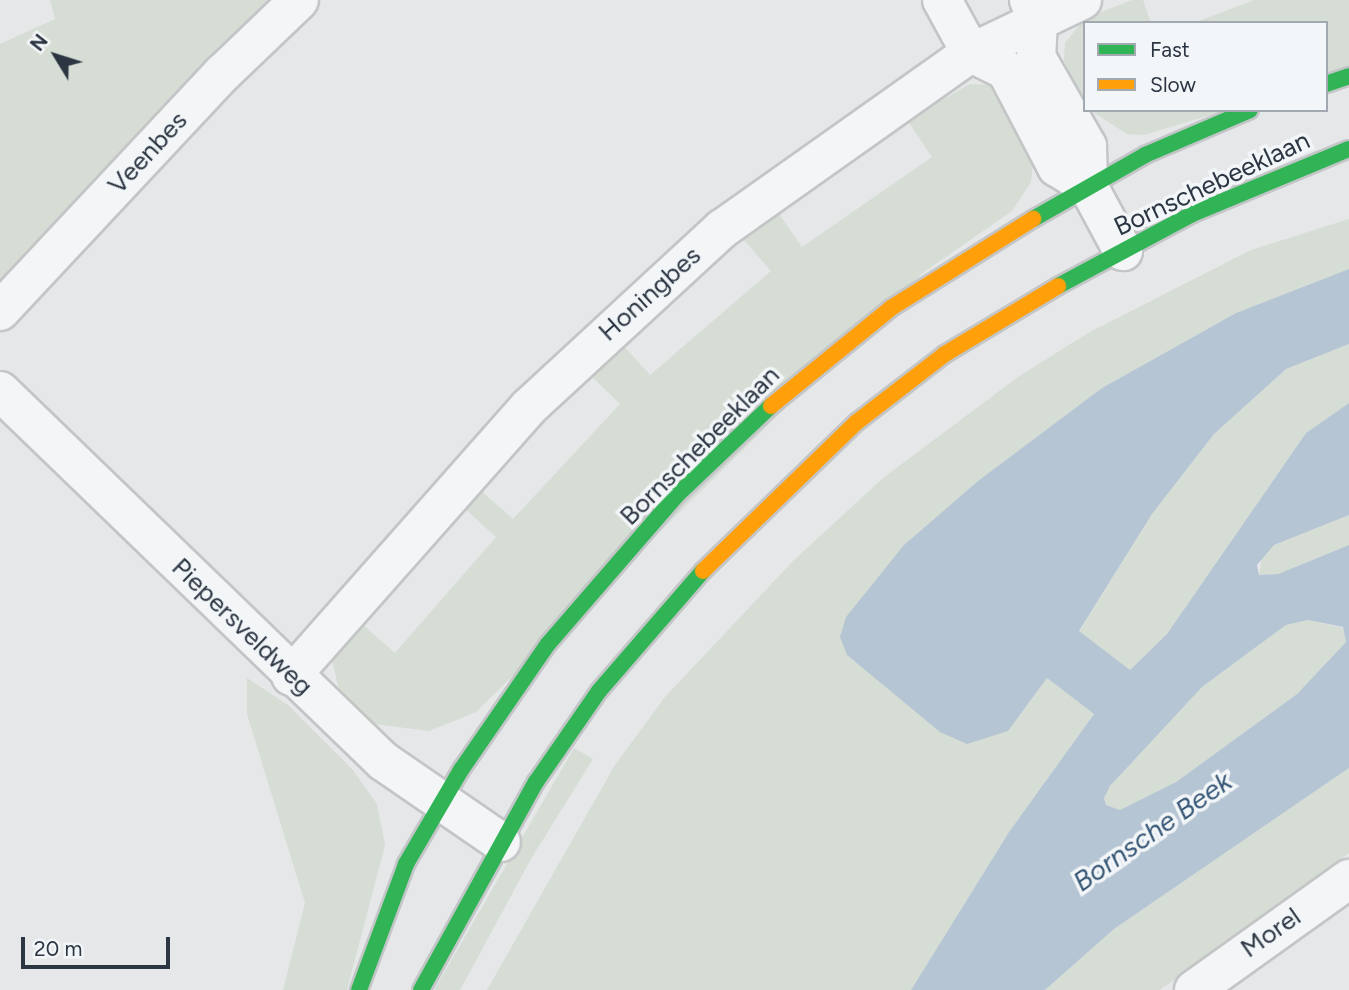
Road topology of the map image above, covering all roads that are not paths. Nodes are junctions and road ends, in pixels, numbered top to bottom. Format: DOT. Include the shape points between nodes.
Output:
graph roads {
  1 [pos="299,0"];
  2 [pos="942,0"];
  3 [pos="1082,0"];
  4 [pos="1034,11"];
  5 [pos="971,53"];
  6 [pos="1349,76"];
  7 [pos="1328,83"];
  8 [pos="1245,112"];
  9 [pos="1349,149"];
  10 [pos="1088,186"];
  11 [pos="1123,251"];
  12 [pos="0,310"];
  13 [pos="0,391"];
  14 [pos="291,676"];
  15 [pos="440,803"];
  16 [pos="501,842"];
  17 [pos="1349,879"];
  18 [pos="359,990"];
  19 [pos="421,990"];
  20 [pos="1194,990"];
  1 -- 12 [label="street, Veenbes" via="223,73"];
  2 -- 5 [label="street"];
  3 -- 4 [label="street, Honingbes"];
  4 -- 5 [label="street, Honingbes"];
  4 -- 10 [label="street" via="1037,57 1087,146"];
  5 -- 10 [label="street" via="1006,70 1057,167"];
  5 -- 14 [label="street, Honingbes" via="722,229 626,313 529,407"];
  6 -- 7 [label="street"];
  8 -- 10 [label="street, Bornschebeeklaan"];
  9 -- 11 [label="street, Bornschebeeklaan" via="1240,192"];
  10 -- 11 [label="street"];
  10 -- 15 [label="street, Bornschebeeklaan" via="974,252 891,308 770,407 676,496 548,644"];
  11 -- 16 [label="street, Bornschebeeklaan" via="945,354 857,422 788,485 713,559 599,691"];
  13 -- 14 [label="street, Piepersveldweg"];
  14 -- 15 [label="street, Piepersveldweg" via="383,761"];
  15 -- 16 [label="street, Piepersveldweg"];
  15 -- 18 [label="street, Bornschebeeklaan" via="387,906"];
  16 -- 19 [label="street, Bornschebeeklaan"];
  17 -- 20 [label="street, Morel"];
}
